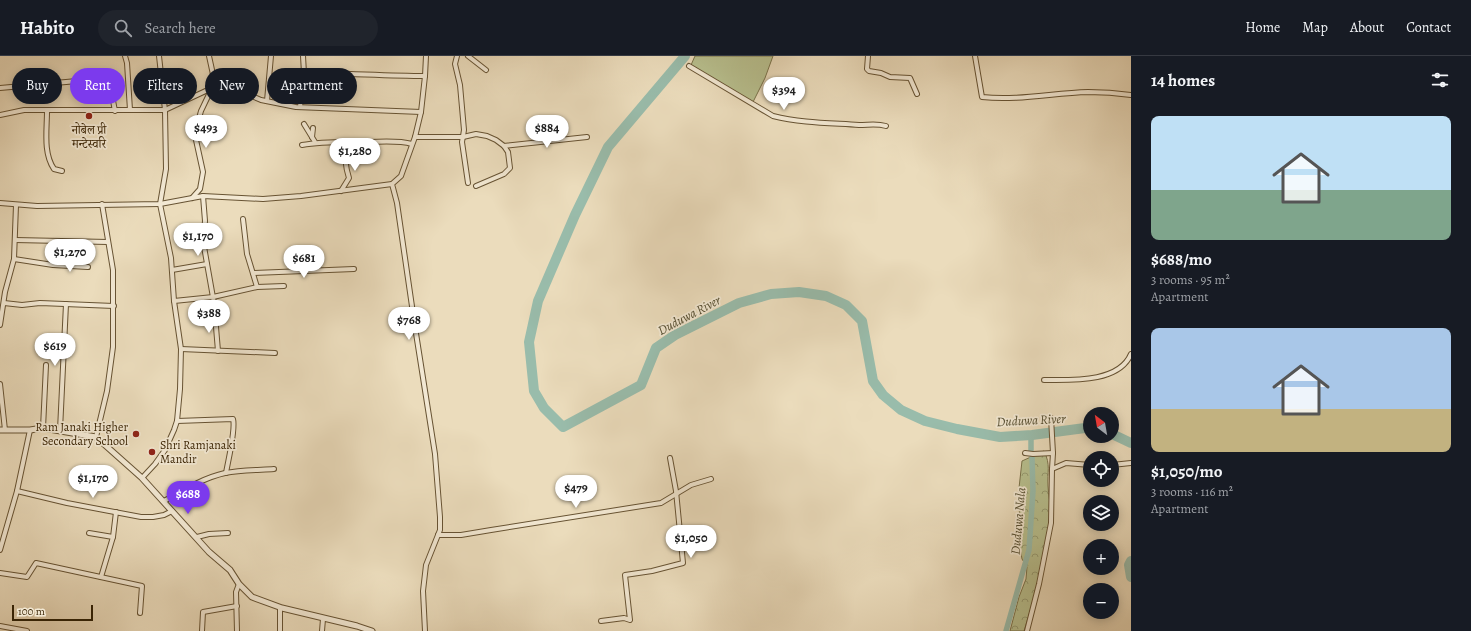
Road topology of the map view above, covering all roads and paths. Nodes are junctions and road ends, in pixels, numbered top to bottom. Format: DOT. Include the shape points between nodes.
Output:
graph roads {
  1 [pos="125,56"];
  2 [pos="159,56"];
  3 [pos="209,56"];
  4 [pos="271,56"];
  5 [pos="303,56"];
  6 [pos="426,56"];
  7 [pos="457,56"];
  8 [pos="468,56"];
  9 [pos="868,56"];
  10 [pos="975,56"];
  11 [pos="689,66"];
  12 [pos="212,68"];
  13 [pos="270,68"];
  14 [pos="304,68"];
  15 [pos="486,70"];
  16 [pos="357,74"];
  17 [pos="425,76"];
  18 [pos="0,88"];
  19 [pos="205,91"];
  20 [pos="917,94"];
  21 [pos="1131,95"];
  22 [pos="259,99"];
  23 [pos="267,101"];
  24 [pos="205,103"];
  25 [pos="284,104"];
  26 [pos="300,104"];
  27 [pos="300,107"];
  28 [pos="130,110"];
  29 [pos="165,110"];
  30 [pos="47,111"];
  31 [pos="115,111"];
  32 [pos="421,112"];
  33 [pos="0,115"];
  34 [pos="304,124"];
  35 [pos="886,126"];
  36 [pos="313,128"];
  37 [pos="312,137"];
  38 [pos="463,137"];
  39 [pos="588,137"];
  40 [pos="416,138"];
  41 [pos="315,142"];
  42 [pos="347,142"];
  43 [pos="412,144"];
  44 [pos="302,145"];
  45 [pos="504,146"];
  46 [pos="62,171"];
  47 [pos="468,183"];
  48 [pos="392,184"];
  49 [pos="476,186"];
  50 [pos="341,191"];
  51 [pos="203,196"];
  52 [pos="192,198"];
  53 [pos="0,203"];
  54 [pos="102,204"];
  55 [pos="160,204"];
  56 [pos="16,205"];
  57 [pos="242,219"];
  58 [pos="15,240"];
  59 [pos="108,242"];
  60 [pos="14,259"];
  61 [pos="207,264"];
  62 [pos="88,267"];
  63 [pos="354,268"];
  64 [pos="172,270"];
  65 [pos="253,273"];
  66 [pos="284,286"];
  67 [pos="257,287"];
  68 [pos="2,292"];
  69 [pos="213,297"];
  70 [pos="174,301"];
  71 [pos="4,303"];
  72 [pos="66,304"];
  73 [pos="114,306"];
  74 [pos="0,324"];
  75 [pos="181,349"];
  76 [pos="218,350"];
  77 [pos="275,353"];
  78 [pos="1131,354"];
  79 [pos="46,365"];
  80 [pos="1044,380"];
  81 [pos="0,384"];
  82 [pos="1051,418"];
  83 [pos="177,421"];
  84 [pos="43,428"];
  85 [pos="3,430"];
  86 [pos="30,430"];
  87 [pos="60,430"];
  88 [pos="96,437"];
  89 [pos="1025,453"];
  90 [pos="1053,453"];
  91 [pos="670,458"];
  92 [pos="1131,463"];
  93 [pos="1083,464"];
  94 [pos="1119,464"];
  95 [pos="274,469"];
  96 [pos="1052,469"];
  97 [pos="226,473"];
  98 [pos="142,478"];
  99 [pos="711,479"];
  100 [pos="16,491"];
  101 [pos="676,493"];
  102 [pos="164,501"];
  103 [pos="172,511"];
  104 [pos="116,512"];
  105 [pos="89,533"];
  106 [pos="228,533"];
  107 [pos="438,535"];
  108 [pos="113,537"];
  109 [pos="198,537"];
  110 [pos="0,550"];
  111 [pos="0,573"];
  112 [pos="101,578"];
  113 [pos="239,584"];
  114 [pos="237,606"];
  115 [pos="280,608"];
  116 [pos="140,613"];
  117 [pos="323,619"];
  118 [pos="601,621"];
  119 [pos="0,626"];
  120 [pos="27,631"];
  121 [pos="202,631"];
  122 [pos="237,631"];
  123 [pos="280,631"];
  124 [pos="322,631"];
  125 [pos="372,631"];
  126 [pos="425,631"];
  127 [pos="1026,631"];
  1 -- 28 [label="street"];
  2 -- 29 [label="street"];
  3 -- 12 [label="street"];
  4 -- 13 [label="street"];
  5 -- 14 [label="street"];
  6 -- 17 [label="street"];
  7 -- 38 [label="street" via="455,64 460,85"];
  8 -- 15 [label="street"];
  9 -- 20 [label="street" via="869,71 890,77 910,78"];
  10 -- 21 [label="street" via="982,97 1004,98 1088,92"];
  11 -- 35 [label="street" via="773,116 804,122"];
  16 -- 17 [label="street"];
  17 -- 32 [label="street"];
  18 -- 31 [label="street" via="103,81 110,85"];
  19 -- 29 [label="street"];
  22 -- 23 [label="street"];
  24 -- 52 [label="street" via="196,129 203,172 200,189"];
  25 -- 27 [label="street"];
  26 -- 27 [label="street"];
  27 -- 32 [label="street"];
  28 -- 29 [label="street"];
  28 -- 31 [label="street"];
  29 -- 55 [label="street" via="166,169"];
  30 -- 31 [label="street"];
  30 -- 33 [label="street" via="24,110"];
  30 -- 46 [label="street" via="47,150 54,169"];
  32 -- 40 [label="street"];
  34 -- 37 [label="street"];
  36 -- 37 [label="street"];
  37 -- 41 [label="street"];
  38 -- 40 [label="street"];
  38 -- 45 [label="street" via="476,134 487,136"];
  38 -- 47 [label="street"];
  39 -- 45 [label="street"];
  40 -- 43 [label="street"];
  41 -- 42 [label="street"];
  41 -- 44 [label="street"];
  42 -- 43 [label="street"];
  42 -- 50 [label="street" via="345,150 349,178"];
  43 -- 48 [label="street" via="401,176"];
  45 -- 49 [label="street" via="508,152 510,168 504,174"];
  48 -- 50 [label="street"];
  48 -- 107 [label="street" via="436,454 440,517"];
  50 -- 51 [label="street" via="263,199"];
  51 -- 52 [label="street"];
  51 -- 61 [label="street" via="203,241"];
  52 -- 55 [label="street"];
  53 -- 56 [label="street"];
  54 -- 55 [label="street"];
  54 -- 56 [label="street"];
  54 -- 59 [label="street"];
  55 -- 64 [label="street"];
  56 -- 58 [label="street"];
  57 -- 65 [label="street"];
  58 -- 59 [label="street"];
  58 -- 60 [label="street"];
  59 -- 73 [label="street" via="113,270"];
  60 -- 62 [label="street"];
  60 -- 68 [label="street"];
  61 -- 64 [label="street"];
  61 -- 69 [label="street"];
  63 -- 65 [label="street"];
  64 -- 70 [label="street"];
  65 -- 67 [label="street"];
  66 -- 67 [label="street"];
  67 -- 69 [label="street"];
  68 -- 71 [label="street"];
  69 -- 70 [label="street"];
  69 -- 76 [label="street"];
  70 -- 75 [label="street"];
  71 -- 72 [label="street"];
  71 -- 74 [label="street"];
  72 -- 73 [label="street"];
  72 -- 87 [label="street"];
  73 -- 88 [label="street" via="112,355"];
  75 -- 76 [label="street"];
  75 -- 83 [label="street"];
  76 -- 77 [label="street"];
  78 -- 80 [label="street" via="1121,368 1108,374 1080,379"];
  79 -- 84 [label="street"];
  81 -- 85 [label="street"];
  82 -- 90 [label="street"];
  83 -- 97 [label="street" via="233,419"];
  83 -- 98 [label="street" via="165,450"];
  84 -- 86 [label="street"];
  84 -- 87 [label="street"];
  85 -- 86 [label="street"];
  86 -- 100 [label="street"];
  87 -- 88 [label="street"];
  88 -- 98 [label="street"];
  89 -- 90 [label="street"];
  90 -- 96 [label="street"];
  91 -- 101 [label="street"];
  92 -- 94 [label="street"];
  93 -- 96 [label="street" via="1066,463"];
  95 -- 97 [label="street"];
  96 -- 127 [label="street" via="1051,523 1039,584"];
  97 -- 102 [label="street" via="189,486"];
  98 -- 102 [label="street"];
  99 -- 101 [label="street" via="691,484"];
  100 -- 104 [label="street"];
  100 -- 110 [label="street"];
  101 -- 107 [label="street" via="661,503 461,536"];
  101 -- 118 [label="street" via="683,563 626,575 630,620 624,618"];
  102 -- 103 [label="street"];
  103 -- 104 [label="street" via="153,517"];
  103 -- 109 [label="street"];
  104 -- 108 [label="street"];
  105 -- 108 [label="street"];
  106 -- 109 [label="street"];
  107 -- 126 [label="street" via="426,565 423,592"];
  108 -- 112 [label="street"];
  109 -- 113 [label="street" via="209,552 230,570"];
  111 -- 112 [label="street" via="28,577 36,563"];
  112 -- 116 [label="street" via="142,586"];
  113 -- 114 [label="street" via="236,592"];
  113 -- 115 [label="street" via="252,597"];
  114 -- 121 [label="street" via="203,612"];
  114 -- 122 [label="street"];
  115 -- 117 [label="street"];
  115 -- 123 [label="street"];
  117 -- 124 [label="street"];
  117 -- 125 [label="street"];
  119 -- 120 [label="street"];
}
